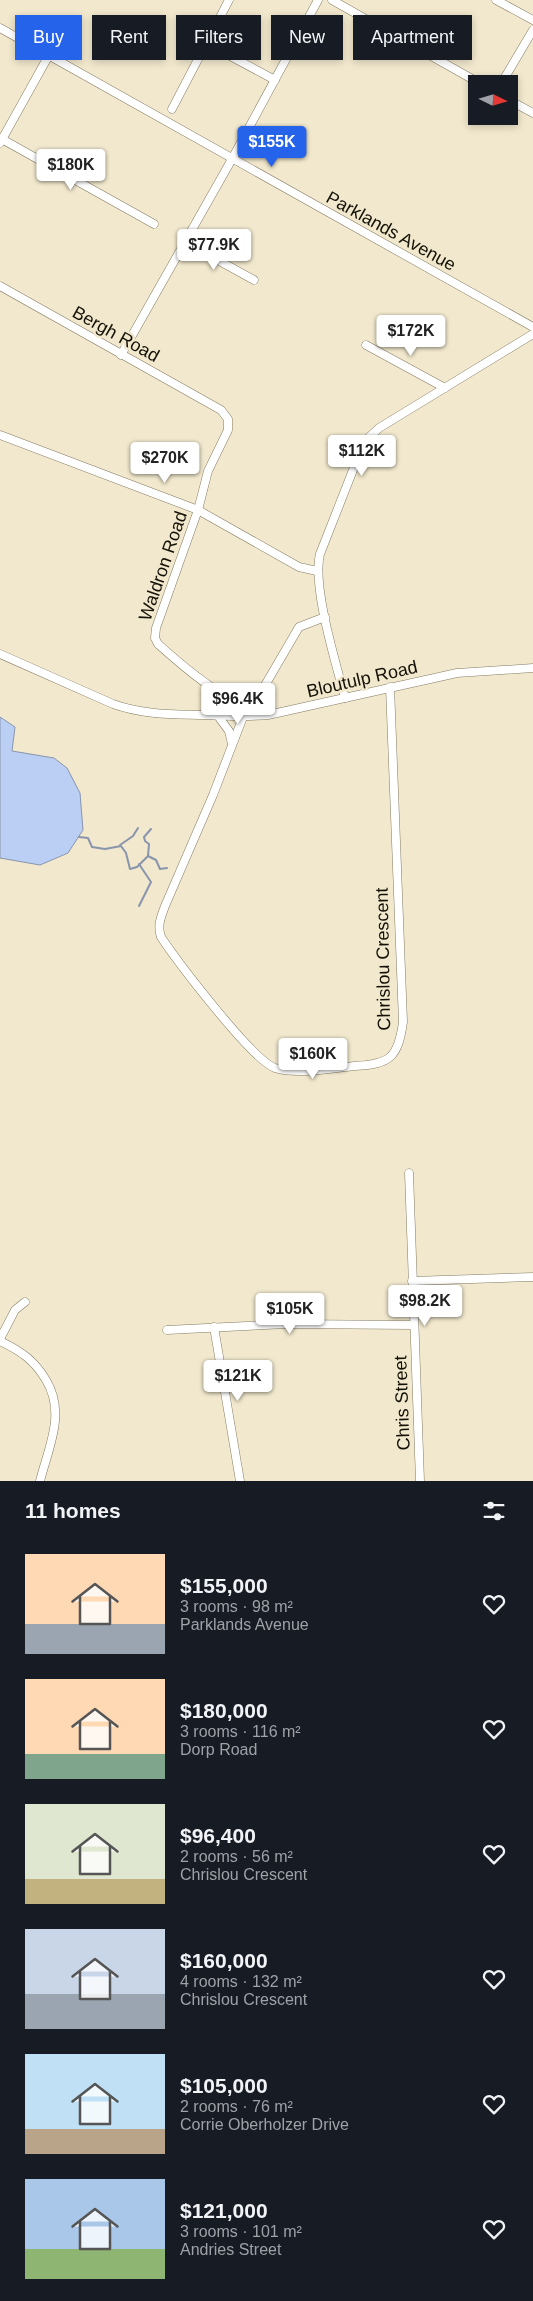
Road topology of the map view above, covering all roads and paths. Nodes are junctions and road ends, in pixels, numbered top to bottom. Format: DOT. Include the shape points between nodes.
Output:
graph roads {
  1 [pos="229,0"];
  2 [pos="318,0"];
  3 [pos="332,0"];
  4 [pos="496,0"];
  5 [pos="221,15"];
  6 [pos="533,20"];
  7 [pos="0,28"];
  8 [pos="533,30"];
  9 [pos="15,36"];
  10 [pos="46,60"];
  11 [pos="58,60"];
  12 [pos="197,60"];
  13 [pos="238,60"];
  14 [pos="506,75"];
  15 [pos="468,77"];
  16 [pos="276,80"];
  17 [pos="518,105"];
  18 [pos="172,108"];
  19 [pos="533,113"];
  20 [pos="1,140"];
  21 [pos="232,159"];
  22 [pos="154,224"];
  23 [pos="185,242"];
  24 [pos="254,280"];
  25 [pos="0,286"];
  26 [pos="533,327"];
  27 [pos="533,334"];
  28 [pos="366,345"];
  29 [pos="121,355"];
  30 [pos="445,388"];
  31 [pos="218,408"];
  32 [pos="0,435"];
  33 [pos="198,510"];
  34 [pos="317,571"];
  35 [pos="325,617"];
  36 [pos="0,654"];
  37 [pos="533,668"];
  38 [pos="390,688"];
  39 [pos="345,698"];
  40 [pos="218,716"];
  41 [pos="243,717"];
  42 [pos="232,746"];
  43 [pos="409,1173"];
  44 [pos="533,1277"];
  45 [pos="412,1281"];
  46 [pos="25,1302"];
  47 [pos="414,1325"];
  48 [pos="214,1327"];
  49 [pos="167,1330"];
  50 [pos="0,1340"];
  51 [pos="40,1481"];
  52 [pos="240,1481"];
  53 [pos="420,1481"];
  1 -- 5 [label="street"];
  2 -- 16 [label="street"];
  3 -- 15 [label="street"];
  4 -- 6 [label="street"];
  7 -- 9 [label="street, Parklands Avenue"];
  8 -- 14 [label="street"];
  10 -- 20 [label="street"];
  11 -- 21 [label="street, Parklands Avenue"];
  12 -- 18 [label="street"];
  13 -- 16 [label="street"];
  16 -- 21 [label="street"];
  17 -- 19 [label="street"];
  20 -- 22 [label="street"];
  21 -- 23 [label="street"];
  21 -- 26 [label="street, Parklands Avenue"];
  23 -- 24 [label="street"];
  23 -- 29 [label="street"];
  25 -- 29 [label="street, Bergh Road"];
  27 -- 30 [label="street"];
  28 -- 30 [label="street"];
  29 -- 31 [label="street, Bergh Road"];
  30 -- 34 [label="street" via="367,438 320,554"];
  31 -- 33 [label="street, Waldron Road" via="227,416 228,430 211,464"];
  32 -- 33 [label="street"];
  33 -- 34 [label="street" via="299,567"];
  33 -- 35 [label="street, Waldron Road" via="156,628 158,644 202,680 238,702 248,704 255,702 296,631 303,624"];
  34 -- 35 [label="street"];
  35 -- 39 [label="street"];
  36 -- 40 [label="street, Bloutulp Road" via="131,710 167,715"];
  37 -- 38 [label="street, Bloutulp Road" via="457,673"];
  38 -- 39 [label="street, Bloutulp Road"];
  38 -- 42 [label="street, Chrislou Crescent" via="403,1022 396,1051 382,1063 301,1070 274,1068 231,1026 161,937 159,921"];
  39 -- 41 [label="street, Bloutulp Road" via="268,715"];
  40 -- 41 [label="street, Bloutulp Road"];
  40 -- 42 [label="street" via="229,731"];
  41 -- 42 [label="street, Chrislou Crescent"];
  43 -- 45 [label="street, Chris Street"];
  44 -- 45 [label="street"];
  45 -- 47 [label="street, Chris Street"];
  46 -- 50 [label="street" via="15,1310"];
  47 -- 48 [label="street"];
  47 -- 53 [label="street, Chris Street"];
  48 -- 49 [label="street"];
  48 -- 52 [label="street"];
  50 -- 51 [label="street" via="31,1359 54,1393 56,1423"];
}
